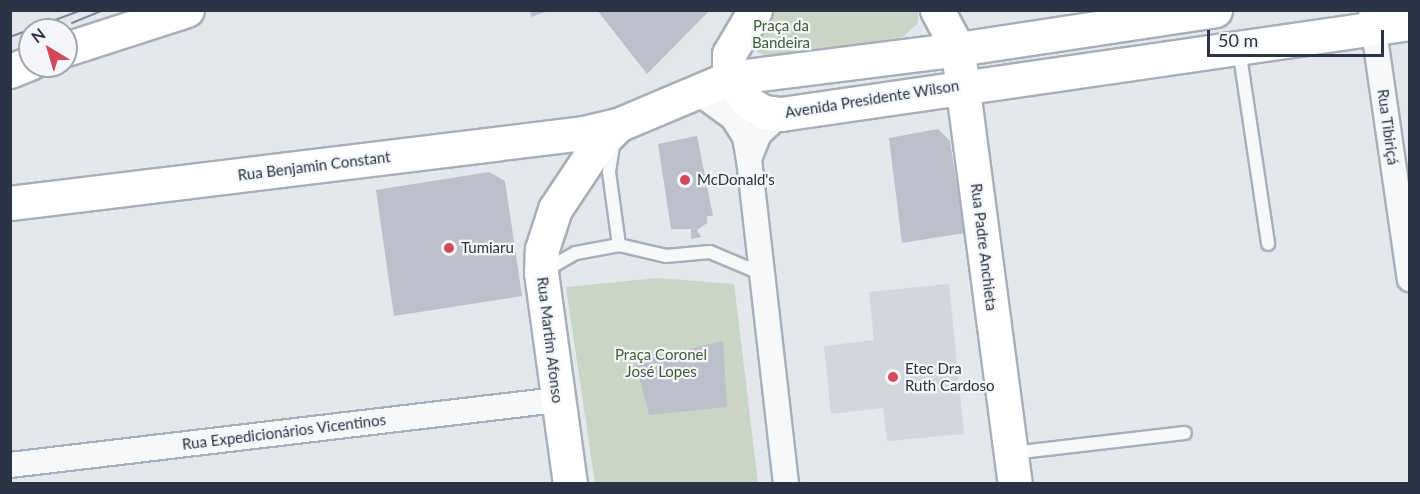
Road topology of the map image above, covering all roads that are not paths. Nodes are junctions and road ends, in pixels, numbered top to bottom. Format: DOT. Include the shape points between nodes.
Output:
graph roads {
  1 [pos="187,10"];
  2 [pos="755,10"];
  3 [pos="937,10"];
  4 [pos="954,10"];
  5 [pos="1215,10"];
  6 [pos="1210,11"];
  7 [pos="1373,19"];
  8 [pos="1410,23"];
  9 [pos="78,45"];
  10 [pos="1239,48"];
  11 [pos="958,49"];
  12 [pos="729,78"];
  13 [pos="963,85"];
  14 [pos="696,91"];
  15 [pos="781,114"];
  16 [pos="618,125"];
  17 [pos="749,159"];
  18 [pos="10,203"];
  19 [pos="1268,244"];
  20 [pos="619,245"];
  21 [pos="541,273"];
  22 [pos="762,274"];
  23 [pos="1410,279"];
  24 [pos="557,400"];
  25 [pos="1185,433"];
  26 [pos="10,465"];
  27 [pos="1013,468"];
  28 [pos="570,483"];
  29 [pos="786,483"];
  1 -- 9 [label="main road"];
  2 -- 12 [label="main road" via="729,54"];
  3 -- 11 [label="main road"];
  4 -- 11 [label="main road, Rua Padre Anchieta"];
  5 -- 6 [label="main road"];
  6 -- 11 [label="main road"];
  7 -- 8 [label="main road, Avenida Presidente Wilson"];
  7 -- 10 [label="main road, Avenida Presidente Wilson"];
  7 -- 23 [label="street, Rua Tibiriçá"];
  10 -- 13 [label="main road, Avenida Presidente Wilson"];
  10 -- 19 [label="lane"];
  11 -- 12 [label="main road"];
  11 -- 13 [label="main road, Rua Padre Anchieta"];
  12 -- 14 [label="main road, Rua Martim Afonso"];
  12 -- 15 [label="main road, Avenida Presidente Wilson" via="750,104 764,112"];
  13 -- 15 [label="main road, Avenida Presidente Wilson"];
  13 -- 27 [label="main road, Rua Padre Anchieta"];
  14 -- 16 [label="main road, Rua Martim Afonso"];
  14 -- 17 [label="street" via="733,118 745,137"];
  15 -- 17 [label="street" via="759,134"];
  16 -- 18 [label="main road, Rua Benjamin Constant" via="583,133"];
  16 -- 20 [label="lane" via="609,172"];
  16 -- 21 [label="main road, Rua Martim Afonso" via="578,169 555,209 542,249"];
  17 -- 22 [label="street"];
  20 -- 21 [label="lane" via="576,253"];
  20 -- 22 [label="lane" via="666,256 710,252"];
  21 -- 24 [label="main road, Rua Martim Afonso"];
  22 -- 29 [label="street"];
  24 -- 26 [label="street, Rua Expedicionários Vicentinos"];
  24 -- 28 [label="main road, Rua Martim Afonso"];
  25 -- 27 [label="lane"];
}
